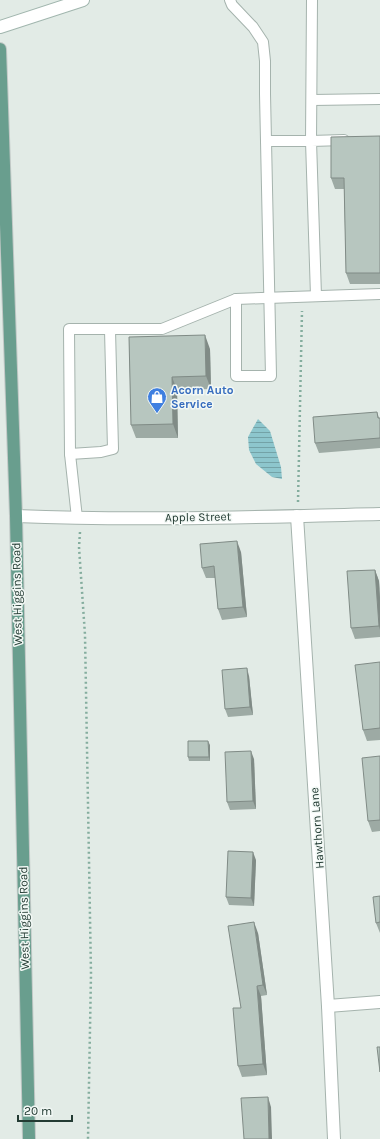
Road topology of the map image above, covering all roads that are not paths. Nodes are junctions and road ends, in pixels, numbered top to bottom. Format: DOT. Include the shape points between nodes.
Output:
graph roads {
  1 [pos="83,0"];
  2 [pos="230,0"];
  3 [pos="312,0"];
  4 [pos="0,27"];
  5 [pos="0,49"];
  6 [pos="380,99"];
  7 [pos="312,100"];
  8 [pos="357,140"];
  9 [pos="266,141"];
  10 [pos="311,141"];
  11 [pos="380,294"];
  12 [pos="316,296"];
  13 [pos="270,297"];
  14 [pos="236,298"];
  15 [pos="110,330"];
  16 [pos="70,454"];
  17 [pos="380,514"];
  18 [pos="16,516"];
  19 [pos="297,516"];
  20 [pos="77,518"];
  21 [pos="380,1002"];
  22 [pos="328,1006"];
  23 [pos="28,1139"];
  24 [pos="334,1139"];
  1 -- 4 [label="street"];
  2 -- 9 [label="lane" via="263,42"];
  3 -- 7 [label="lane"];
  5 -- 18 [label="main road, West Higgins Road"];
  6 -- 7 [label="lane"];
  7 -- 10 [label="lane"];
  8 -- 10 [label="lane"];
  9 -- 10 [label="lane"];
  9 -- 13 [label="lane"];
  10 -- 12 [label="lane"];
  11 -- 12 [label="lane"];
  12 -- 13 [label="lane"];
  13 -- 14 [label="lane"];
  13 -- 14 [label="lane" via="271,376 236,376"];
  14 -- 15 [label="lane" via="162,329"];
  15 -- 16 [label="lane" via="113,449"];
  15 -- 16 [label="lane" via="69,329"];
  16 -- 20 [label="lane"];
  17 -- 19 [label="street, Apple Street"];
  18 -- 20 [label="street, Apple Street"];
  18 -- 23 [label="main road, West Higgins Road"];
  19 -- 20 [label="street, Apple Street"];
  19 -- 22 [label="street, Hawthorn Lane"];
  21 -- 22 [label="street"];
  22 -- 24 [label="street, Hawthorn Lane"];
}
